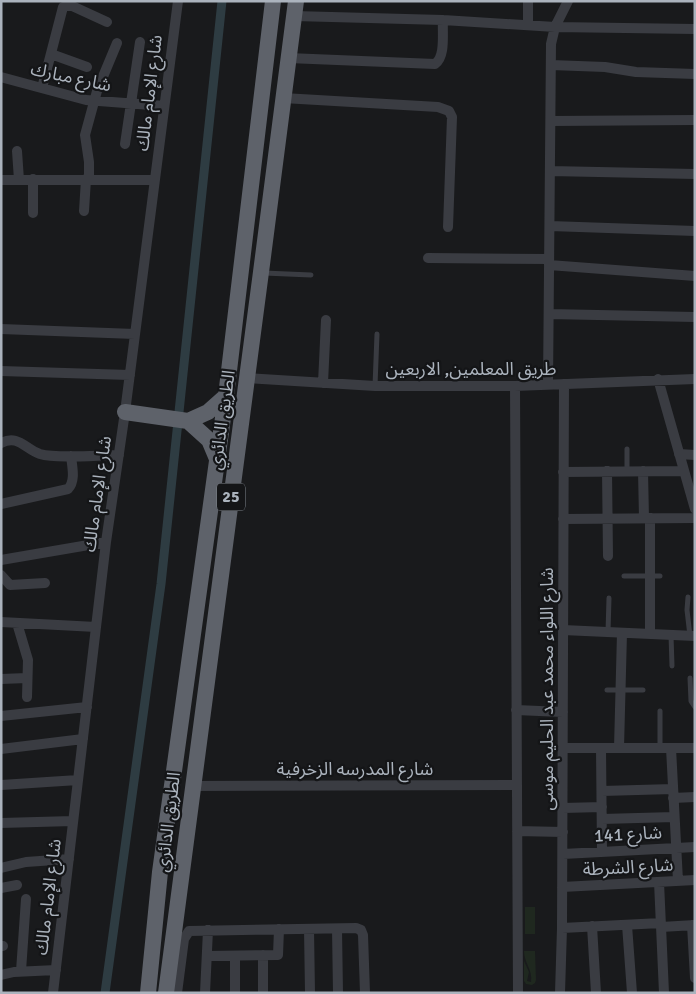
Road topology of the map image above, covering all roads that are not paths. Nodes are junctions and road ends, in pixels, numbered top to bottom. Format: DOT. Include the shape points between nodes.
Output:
graph roads {
  1 [pos="178,1"];
  2 [pos="273,1"];
  3 [pos="528,1"];
  4 [pos="568,1"];
  5 [pos="64,3"];
  6 [pos="295,8"];
  7 [pos="443,20"];
  8 [pos="107,22"];
  9 [pos="528,26"];
  10 [pos="555,27"];
  11 [pos="695,29"];
  12 [pos="140,42"];
  13 [pos="117,43"];
  14 [pos="51,54"];
  15 [pos="288,58"];
  16 [pos="551,65"];
  17 [pos="87,67"];
  18 [pos="695,74"];
  19 [pos="1,77"];
  20 [pos="42,88"];
  21 [pos="283,98"];
  22 [pos="95,101"];
  23 [pos="131,104"];
  24 [pos="164,106"];
  25 [pos="695,120"];
  26 [pos="550,121"];
  27 [pos="126,144"];
  28 [pos="17,151"];
  29 [pos="550,171"];
  30 [pos="695,174"];
  31 [pos="88,179"];
  32 [pos="1,180"];
  33 [pos="19,180"];
  34 [pos="33,180"];
  35 [pos="154,180"];
  36 [pos="84,211"];
  37 [pos="33,213"];
  38 [pos="550,226"];
  39 [pos="448,227"];
  40 [pos="695,231"];
  41 [pos="428,258"];
  42 [pos="549,262"];
  43 [pos="262,272"];
  44 [pos="311,275"];
  45 [pos="695,276"];
  46 [pos="549,314"];
  47 [pos="695,317"];
  48 [pos="326,320"];
  49 [pos="1,329"];
  50 [pos="135,334"];
  51 [pos="377,334"];
  52 [pos="1,371"];
  53 [pos="130,375"];
  54 [pos="248,378"];
  55 [pos="695,378"];
  56 [pos="658,379"];
  57 [pos="323,383"];
  58 [pos="564,384"];
  59 [pos="548,385"];
  60 [pos="374,386"];
  61 [pos="516,386"];
  62 [pos="226,396"];
  63 [pos="125,412"];
  64 [pos="188,421"];
  65 [pos="1,442"];
  66 [pos="627,449"];
  67 [pos="679,454"];
  68 [pos="119,455"];
  69 [pos="695,455"];
  70 [pos="71,456"];
  71 [pos="218,460"];
  72 [pos="607,471"];
  73 [pos="627,471"];
  74 [pos="643,471"];
  75 [pos="684,471"];
  76 [pos="563,472"];
  77 [pos="1,504"];
  78 [pos="694,504"];
  79 [pos="608,518"];
  80 [pos="647,518"];
  81 [pos="695,518"];
  82 [pos="563,519"];
  83 [pos="106,542"];
  84 [pos="608,556"];
  85 [pos="1,560"];
  86 [pos="1,575"];
  87 [pos="624,576"];
  88 [pos="655,576"];
  89 [pos="45,583"];
  90 [pos="688,597"];
  91 [pos="608,598"];
  92 [pos="1,622"];
  93 [pos="17,623"];
  94 [pos="96,627"];
  95 [pos="563,630"];
  96 [pos="608,632"];
  97 [pos="622,633"];
  98 [pos="650,634"];
  99 [pos="671,635"];
  100 [pos="693,636"];
  101 [pos="672,666"];
  102 [pos="28,678"];
  103 [pos="690,678"];
  104 [pos="1,679"];
  105 [pos="607,690"];
  106 [pos="621,690"];
  107 [pos="643,690"];
  108 [pos="27,697"];
  109 [pos="87,707"];
  110 [pos="695,707"];
  111 [pos="516,710"];
  112 [pos="563,712"];
  113 [pos="660,712"];
  114 [pos="1,716"];
  115 [pos="83,739"];
  116 [pos="563,748"];
  117 [pos="601,748"];
  118 [pos="620,748"];
  119 [pos="666,748"];
  120 [pos="695,748"];
  121 [pos="1,749"];
  122 [pos="78,780"];
  123 [pos="1,785"];
  124 [pos="516,785"];
  125 [pos="193,786"];
  126 [pos="602,791"];
  127 [pos="673,794"];
  128 [pos="695,797"];
  129 [pos="602,807"];
  130 [pos="563,808"];
  131 [pos="674,816"];
  132 [pos="602,819"];
  133 [pos="73,821"];
  134 [pos="1,823"];
  135 [pos="166,831"];
  136 [pos="517,831"];
  137 [pos="187,832"];
  138 [pos="563,832"];
  139 [pos="695,847"];
  140 [pos="676,848"];
  141 [pos="602,852"];
  142 [pos="563,854"];
  143 [pos="69,859"];
  144 [pos="1,868"];
  145 [pos="160,872"];
  146 [pos="182,872"];
  147 [pos="695,880"];
  148 [pos="678,881"];
  149 [pos="659,882"];
  150 [pos="16,885"];
  151 [pos="562,887"];
  152 [pos="1,888"];
  153 [pos="26,899"];
  154 [pos="628,925"];
  155 [pos="661,925"];
  156 [pos="694,925"];
  157 [pos="592,926"];
  158 [pos="562,928"];
  159 [pos="279,929"];
  160 [pos="309,929"];
  161 [pos="337,929"];
  162 [pos="208,930"];
  163 [pos="207,956"];
  164 [pos="235,956"];
  165 [pos="263,956"];
  166 [pos="56,970"];
  167 [pos="21,971"];
  168 [pos="1,976"];
  169 [pos="695,978"];
  170 [pos="54,993"];
  171 [pos="148,993"];
  172 [pos="166,993"];
  173 [pos="178,993"];
  174 [pos="205,993"];
  175 [pos="235,993"];
  176 [pos="264,993"];
  177 [pos="310,993"];
  178 [pos="338,993"];
  179 [pos="365,993"];
  180 [pos="518,993"];
  181 [pos="560,993"];
  182 [pos="596,993"];
  183 [pos="632,993"];
  184 [pos="664,993"];
  1 -- 24 [label="street, شارع الإمام مالك"];
  2 -- 62 [label="highway, الطريق الدائري / 25"];
  3 -- 9 [label="street"];
  4 -- 10 [label="street"];
  5 -- 8 [label="street"];
  5 -- 14 [label="street"];
  6 -- 7 [label="street"];
  6 -- 15 [label="highway, الطريق الدائري / 25"];
  7 -- 9 [label="street"];
  7 -- 15 [label="street" via="440,60 435,64"];
  9 -- 10 [label="street"];
  10 -- 11 [label="street"];
  10 -- 16 [label="street"];
  12 -- 23 [label="street"];
  13 -- 22 [label="street"];
  14 -- 17 [label="street"];
  14 -- 20 [label="street"];
  15 -- 21 [label="highway, الطريق الدائري / 25"];
  16 -- 18 [label="street"];
  16 -- 26 [label="street"];
  19 -- 20 [label="street, شارع مبارك"];
  20 -- 22 [label="street, شارع مبارك"];
  21 -- 39 [label="street" via="438,107 449,111 452,117"];
  21 -- 43 [label="highway, الطريق الدائري / 25"];
  22 -- 23 [label="street, شارع مبارك"];
  22 -- 31 [label="street" via="85,135"];
  23 -- 24 [label="street, شارع مبارك"];
  23 -- 27 [label="street"];
  24 -- 35 [label="street, شارع الإمام مالك"];
  25 -- 26 [label="street"];
  26 -- 29 [label="street"];
  28 -- 33 [label="street"];
  29 -- 30 [label="street"];
  29 -- 38 [label="street"];
  31 -- 34 [label="street"];
  31 -- 35 [label="street"];
  31 -- 36 [label="street"];
  32 -- 33 [label="street"];
  33 -- 34 [label="street"];
  34 -- 37 [label="street"];
  35 -- 50 [label="street, شارع الإمام مالك"];
  38 -- 40 [label="street"];
  38 -- 42 [label="street"];
  41 -- 42 [label="street"];
  42 -- 45 [label="street"];
  42 -- 46 [label="street"];
  43 -- 44 [label="lane"];
  43 -- 54 [label="highway, الطريق الدائري / 25"];
  46 -- 47 [label="street"];
  46 -- 59 [label="street"];
  48 -- 57 [label="street"];
  49 -- 50 [label="street"];
  50 -- 53 [label="street, شارع الإمام مالك"];
  51 -- 60 [label="lane"];
  52 -- 53 [label="street"];
  53 -- 63 [label="street, شارع الإمام مالك"];
  54 -- 57 [label="street, طريق المعلمين, الاربعين"];
  54 -- 125 [label="highway, الطريق الدائري / 25"];
  55 -- 56 [label="street, طريق المعلمين, الاربعين"];
  56 -- 58 [label="street, طريق المعلمين, الاربعين"];
  56 -- 67 [label="street"];
  57 -- 60 [label="street, طريق المعلمين, الاربعين"];
  58 -- 59 [label="street, طريق المعلمين, الاربعين"];
  58 -- 76 [label="street, شارع اللواء محمد عبد الحليم موسى"];
  59 -- 61 [label="street, طريق المعلمين, الاربعين"];
  60 -- 61 [label="street, طريق المعلمين, الاربعين"];
  61 -- 111 [label="street, شارع اللواء محمد عبد الحليم موسى"];
  62 -- 64 [label="highway" via="208,412"];
  62 -- 71 [label="highway, الطريق الدائري / 25"];
  63 -- 64 [label="highway"];
  63 -- 68 [label="street, شارع الإمام مالك"];
  64 -- 71 [label="highway" via="208,440"];
  65 -- 70 [label="street" via="16,440 40,454"];
  66 -- 73 [label="lane"];
  67 -- 69 [label="street"];
  67 -- 75 [label="street"];
  68 -- 70 [label="street"];
  68 -- 83 [label="street, شارع الإمام مالك"];
  70 -- 77 [label="street" via="73,480 68,489"];
  71 -- 135 [label="highway, الطريق الدائري / 25"];
  72 -- 73 [label="street"];
  72 -- 76 [label="street"];
  72 -- 79 [label="street"];
  73 -- 74 [label="street"];
  74 -- 75 [label="street"];
  74 -- 80 [label="street"];
  75 -- 78 [label="street"];
  76 -- 82 [label="street, شارع اللواء محمد عبد الحليم موسى"];
  79 -- 80 [label="street"];
  79 -- 82 [label="street"];
  79 -- 84 [label="street"];
  80 -- 81 [label="street"];
  80 -- 88 [label="street"];
  82 -- 95 [label="street, شارع اللواء محمد عبد الحليم موسى"];
  83 -- 85 [label="street"];
  83 -- 94 [label="street, شارع الإمام مالك"];
  86 -- 89 [label="street" via="10,585"];
  87 -- 88 [label="lane"];
  88 -- 98 [label="street"];
  90 -- 100 [label="lane" via="687,610"];
  91 -- 96 [label="lane"];
  92 -- 93 [label="street"];
  93 -- 94 [label="street"];
  93 -- 102 [label="street" via="27,652"];
  94 -- 109 [label="street, شارع الإمام مالك"];
  95 -- 96 [label="street"];
  95 -- 112 [label="street, شارع اللواء محمد عبد الحليم موسى"];
  96 -- 97 [label="street"];
  97 -- 98 [label="street"];
  97 -- 106 [label="street"];
  98 -- 99 [label="street"];
  99 -- 100 [label="street"];
  99 -- 101 [label="lane"];
  102 -- 104 [label="street"];
  102 -- 108 [label="street"];
  103 -- 110 [label="lane" via="691,701"];
  105 -- 106 [label="lane"];
  106 -- 107 [label="lane"];
  106 -- 118 [label="street"];
  109 -- 114 [label="street"];
  109 -- 115 [label="street, شارع الإمام مالك"];
  111 -- 112 [label="street"];
  111 -- 124 [label="street, شارع اللواء محمد عبد الحليم موسى"];
  112 -- 116 [label="street, شارع اللواء محمد عبد الحليم موسى"];
  113 -- 119 [label="lane"];
  115 -- 121 [label="street"];
  115 -- 122 [label="street, شارع الإمام مالك"];
  116 -- 117 [label="street"];
  116 -- 130 [label="street, شارع اللواء محمد عبد الحليم موسى"];
  117 -- 118 [label="street"];
  117 -- 126 [label="street"];
  118 -- 119 [label="street"];
  119 -- 120 [label="street"];
  119 -- 127 [label="street"];
  122 -- 123 [label="street"];
  122 -- 133 [label="street, شارع الإمام مالك"];
  124 -- 125 [label="street, شارع المدرسه الزخرفية"];
  124 -- 136 [label="street, شارع اللواء محمد عبد الحليم موسى"];
  125 -- 137 [label="highway, الطريق الدائري / 25"];
  126 -- 127 [label="street"];
  126 -- 129 [label="street"];
  127 -- 128 [label="street"];
  127 -- 131 [label="street"];
  129 -- 130 [label="street"];
  129 -- 132 [label="street"];
  130 -- 138 [label="street, شارع اللواء محمد عبد الحليم موسى"];
  131 -- 132 [label="street"];
  131 -- 140 [label="street"];
  132 -- 141 [label="street"];
  133 -- 134 [label="street"];
  133 -- 143 [label="street, شارع الإمام مالك"];
  135 -- 137 [label="highway" via="172,838 185,836"];
  135 -- 145 [label="highway, الطريق الدائري / 25"];
  136 -- 138 [label="street"];
  136 -- 180 [label="street, شارع اللواء محمد عبد الحليم موسى"];
  137 -- 146 [label="highway, الطريق الدائري / 25"];
  138 -- 142 [label="street, شارع اللواء محمد عبد الحليم موسى"];
  139 -- 140 [label="street, شارع 141"];
  140 -- 141 [label="street, شارع 141"];
  140 -- 148 [label="street"];
  141 -- 142 [label="street, شارع 141"];
  142 -- 151 [label="street, شارع اللواء محمد عبد الحليم موسى"];
  143 -- 144 [label="street" via="26,862"];
  143 -- 166 [label="street, شارع الإمام مالك"];
  145 -- 146 [label="highway" via="172,866"];
  145 -- 171 [label="highway, الطريق الدائري / 25"];
  146 -- 172 [label="highway, الطريق الدائري / 25"];
  147 -- 148 [label="street, شارع الشرطة"];
  148 -- 149 [label="street, شارع الشرطة"];
  149 -- 151 [label="street, شارع الشرطة"];
  149 -- 155 [label="street"];
  150 -- 152 [label="street"];
  151 -- 158 [label="street, شارع اللواء محمد عبد الحليم موسى"];
  153 -- 167 [label="street"];
  154 -- 155 [label="street"];
  154 -- 157 [label="street"];
  154 -- 183 [label="street"];
  155 -- 156 [label="street"];
  155 -- 184 [label="street"];
  156 -- 169 [label="street"];
  157 -- 158 [label="street"];
  157 -- 182 [label="street"];
  158 -- 181 [label="street, شارع اللواء محمد عبد الحليم موسى"];
  159 -- 160 [label="street"];
  159 -- 162 [label="street"];
  159 -- 165 [label="street" via="279,954"];
  160 -- 161 [label="street"];
  160 -- 177 [label="street"];
  161 -- 178 [label="street"];
  161 -- 179 [label="street" via="359,928 363,932"];
  162 -- 163 [label="street"];
  162 -- 173 [label="street" via="192,930 185,936"];
  163 -- 164 [label="street"];
  163 -- 174 [label="street"];
  164 -- 165 [label="street"];
  164 -- 175 [label="street"];
  165 -- 176 [label="street"];
  166 -- 167 [label="street"];
  166 -- 170 [label="street, شارع الإمام مالك"];
  167 -- 168 [label="street"];
}
